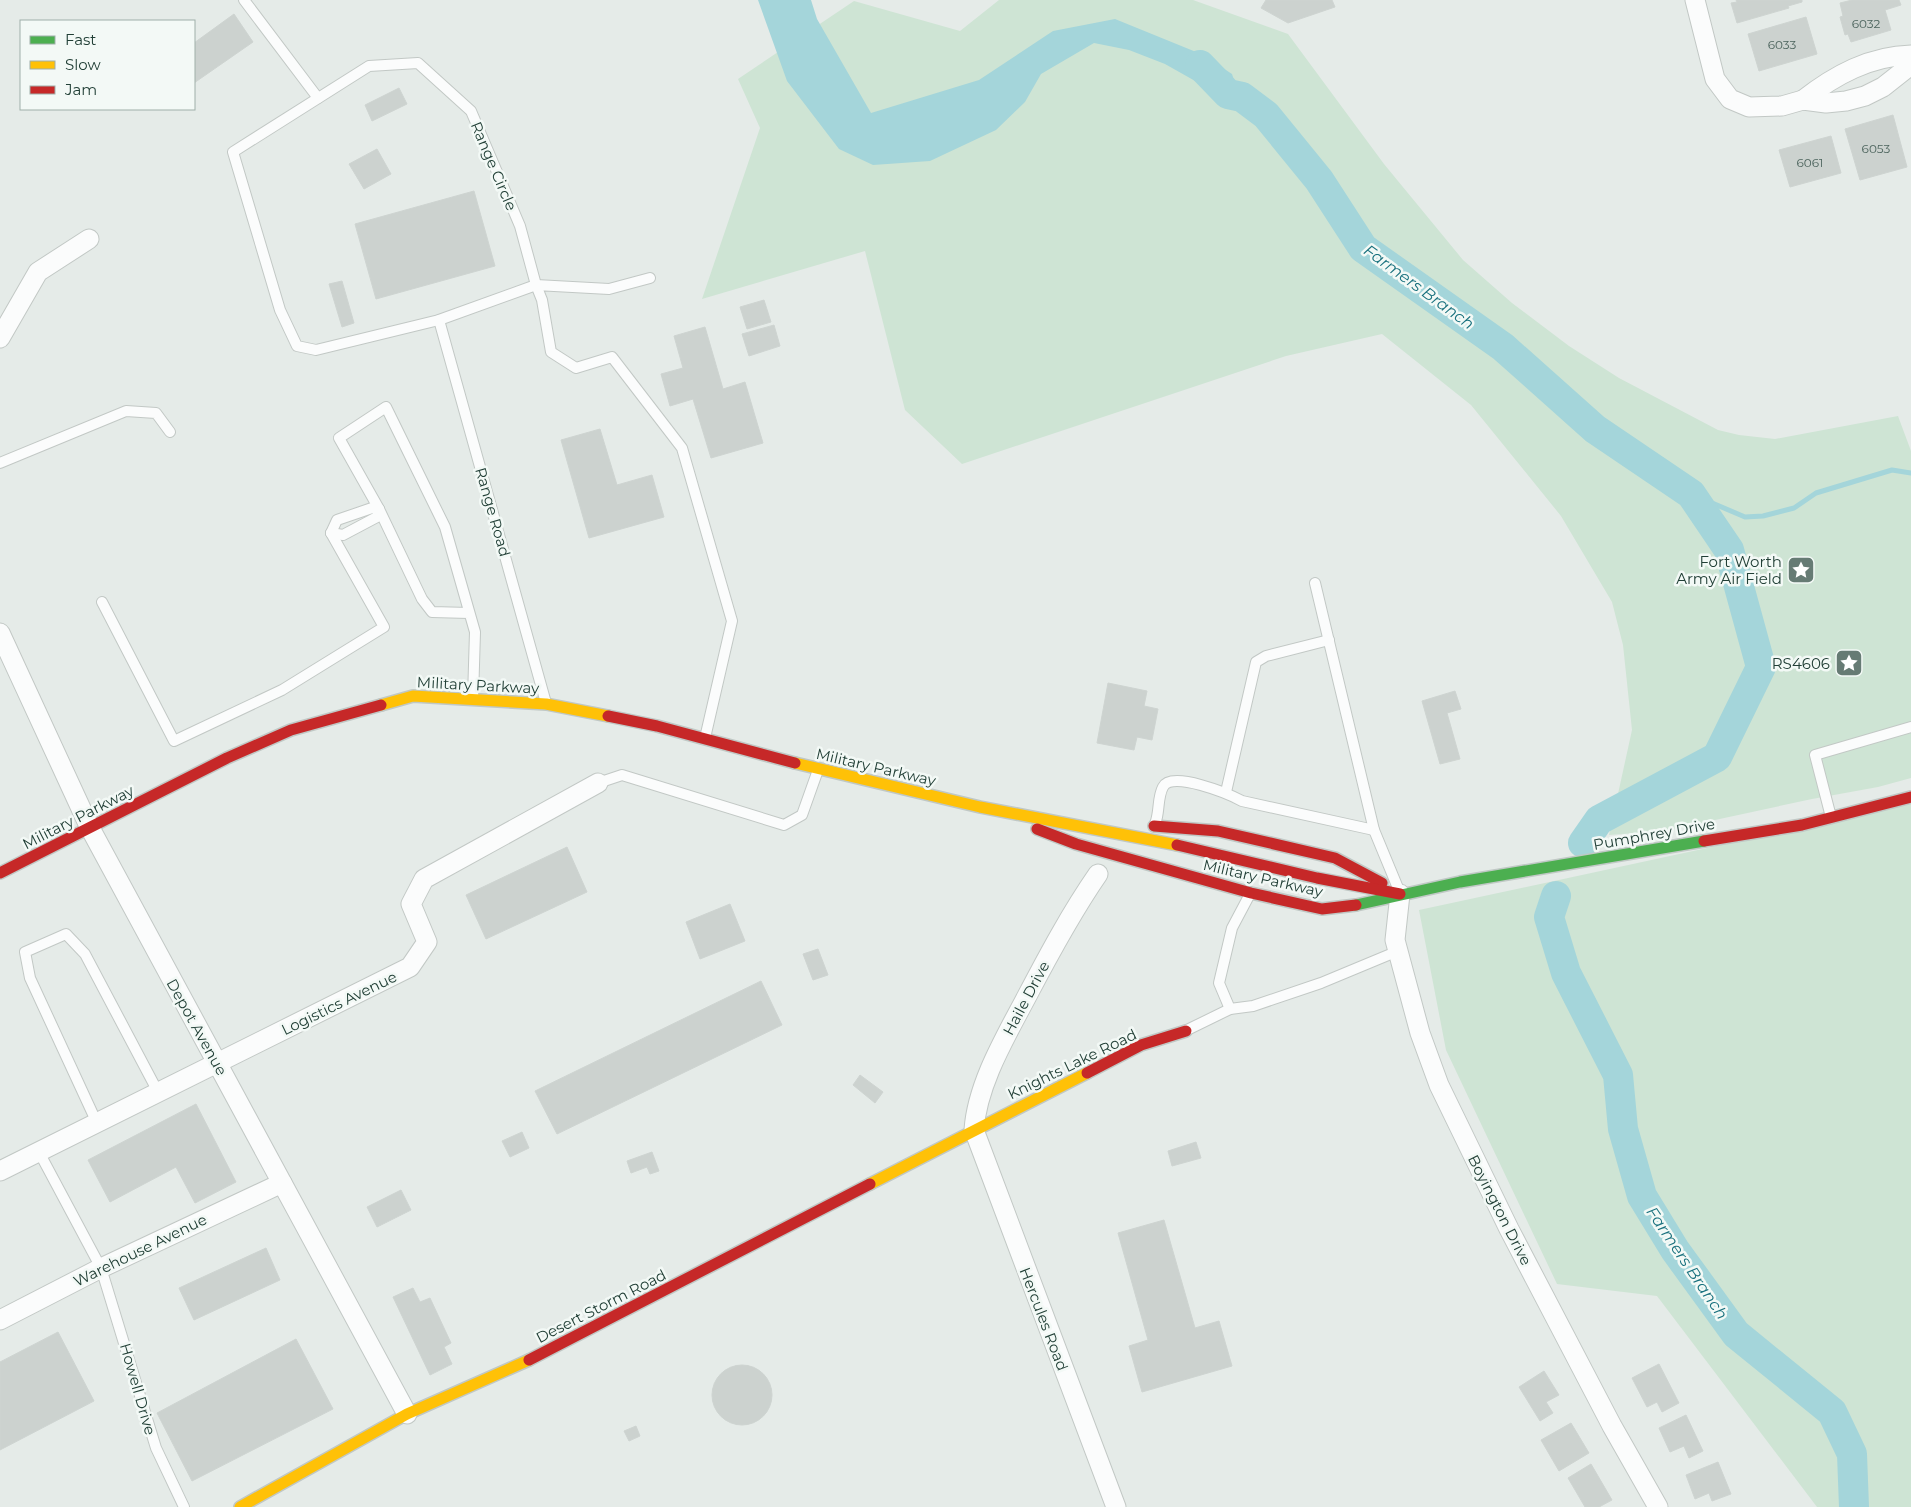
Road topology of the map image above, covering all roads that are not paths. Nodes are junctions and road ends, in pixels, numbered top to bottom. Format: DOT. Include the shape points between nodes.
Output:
graph roads {
  1 [pos="244,0"];
  2 [pos="1695,0"];
  3 [pos="1909,69"];
  4 [pos="318,98"];
  5 [pos="1803,100"];
  6 [pos="89,239"];
  7 [pos="650,278"];
  8 [pos="536,285"];
  9 [pos="439,320"];
  10 [pos="0,338"];
  11 [pos="170,432"];
  12 [pos="0,463"];
  13 [pos="379,509"];
  14 [pos="1316,583"];
  15 [pos="102,602"];
  16 [pos="470,614"];
  17 [pos="0,633"];
  18 [pos="1329,640"];
  19 [pos="473,698"];
  20 [pos="546,704"];
  21 [pos="1911,727"];
  22 [pos="705,738"];
  23 [pos="818,769"];
  24 [pos="598,783"];
  25 [pos="1226,792"];
  26 [pos="1911,797"];
  27 [pos="980,807"];
  28 [pos="1831,818"];
  29 [pos="1125,823"];
  30 [pos="1150,825"];
  31 [pos="90,828"];
  32 [pos="1374,830"];
  33 [pos="0,873"];
  34 [pos="1098,874"];
  35 [pos="1251,893"];
  36 [pos="1400,894"];
  37 [pos="1398,951"];
  38 [pos="1230,1009"];
  39 [pos="1186,1031"];
  40 [pos="216,1064"];
  41 [pos="158,1092"];
  42 [pos="96,1123"];
  43 [pos="974,1130"];
  44 [pos="39,1152"];
  45 [pos="0,1171"];
  46 [pos="282,1183"];
  47 [pos="101,1268"];
  48 [pos="0,1320"];
  49 [pos="407,1414"];
  50 [pos="184,1507"];
  51 [pos="240,1507"];
  52 [pos="1116,1507"];
  53 [pos="1658,1507"];
  1 -- 4 [label="lane"];
  2 -- 5 [label="street" via="1715,79 1730,99 1749,107 1782,106"];
  3 -- 5 [label="street" via="1865,96 1826,103"];
  3 -- 5 [label="street" via="1874,61 1849,70"];
  4 -- 8 [label="lane, Range Circle" via="369,66 418,63 471,111 520,226"];
  4 -- 9 [label="lane, Range Circle" via="233,152 280,310 296,346 316,350"];
  6 -- 10 [label="street" via="38,272"];
  7 -- 8 [label="lane" via="609,289"];
  8 -- 9 [label="lane, Range Circle"];
  8 -- 22 [label="lane" via="542,300 551,352 576,368 612,357 682,448 732,620"];
  9 -- 20 [label="lane, Range Road"];
  11 -- 12 [label="lane" via="156,413 126,411"];
  13 -- 15 [label="lane" via="377,517 343,535 331,533 384,627 282,690 174,741"];
  13 -- 16 [label="lane" via="422,599 432,612"];
  13 -- 16 [label="lane" via="339,438 386,407 445,527"];
  14 -- 18 [label="lane"];
  16 -- 19 [label="lane" via="475,632"];
  17 -- 31 [label="street, Depot Avenue"];
  18 -- 25 [label="lane" via="1266,656 1256,662"];
  18 -- 32 [label="lane"];
  19 -- 20 [label="street, Military Parkway"];
  19 -- 31 [label="street, Military Parkway" via="413,696 291,730 227,758"];
  20 -- 22 [label="street, Military Parkway"];
  21 -- 28 [label="lane" via="1816,754"];
  22 -- 23 [label="street, Military Parkway"];
  23 -- 24 [label="lane" via="802,815 784,825 622,775"];
  23 -- 27 [label="street, Military Parkway"];
  24 -- 40 [label="street, Logistics Avenue" via="424,880 411,904 427,942 410,967"];
  25 -- 30 [label="lane" via="1176,780 1166,782 1162,788 1159,815"];
  25 -- 32 [label="lane" via="1242,800"];
  26 -- 28 [label="street, Pumphrey Drive"];
  27 -- 29 [label="street, Military Parkway"];
  27 -- 35 [label="street, Military Parkway" via="1076,844"];
  27 -- 36 [label="street, Military Parkway" via="1138,836"];
  28 -- 36 [label="street, Pumphrey Drive"];
  30 -- 36 [label="street, Military Parkway" via="1340,872"];
  31 -- 33 [label="street, Military Parkway"];
  31 -- 40 [label="street, Depot Avenue"];
  32 -- 36 [label="lane"];
  34 -- 43 [label="street, Haile Drive" via="1078,903 997,1053 975,1115"];
  35 -- 36 [label="street, Military Parkway" via="1322,908 1344,908"];
  35 -- 38 [label="lane" via="1232,928 1219,983"];
  36 -- 37 [label="street, Boyington Drive" via="1395,940"];
  37 -- 38 [label="lane" via="1321,983 1253,1006"];
  37 -- 53 [label="street, Boyington Drive" via="1420,1032 1439,1085 1509,1229"];
  38 -- 39 [label="lane"];
  39 -- 43 [label="street, Knights Lake Road" via="1141,1045"];
  40 -- 41 [label="street, Logistics Avenue"];
  40 -- 46 [label="street, Depot Avenue"];
  41 -- 42 [label="street, Logistics Avenue"];
  41 -- 42 [label="lane" via="85,954 66,934 25,952 30,978"];
  42 -- 44 [label="street, Logistics Avenue"];
  43 -- 49 [label="street, Desert Storm Road" via="525,1362"];
  43 -- 52 [label="street, Hercules Road"];
  44 -- 45 [label="street, Logistics Avenue"];
  44 -- 47 [label="lane, Howell Drive"];
  46 -- 47 [label="street, Warehouse Avenue"];
  46 -- 49 [label="street, Depot Avenue"];
  47 -- 48 [label="street, Warehouse Avenue"];
  47 -- 50 [label="lane, Howell Drive" via="156,1448"];
  49 -- 51 [label="street, Desert Storm Road"];
}
